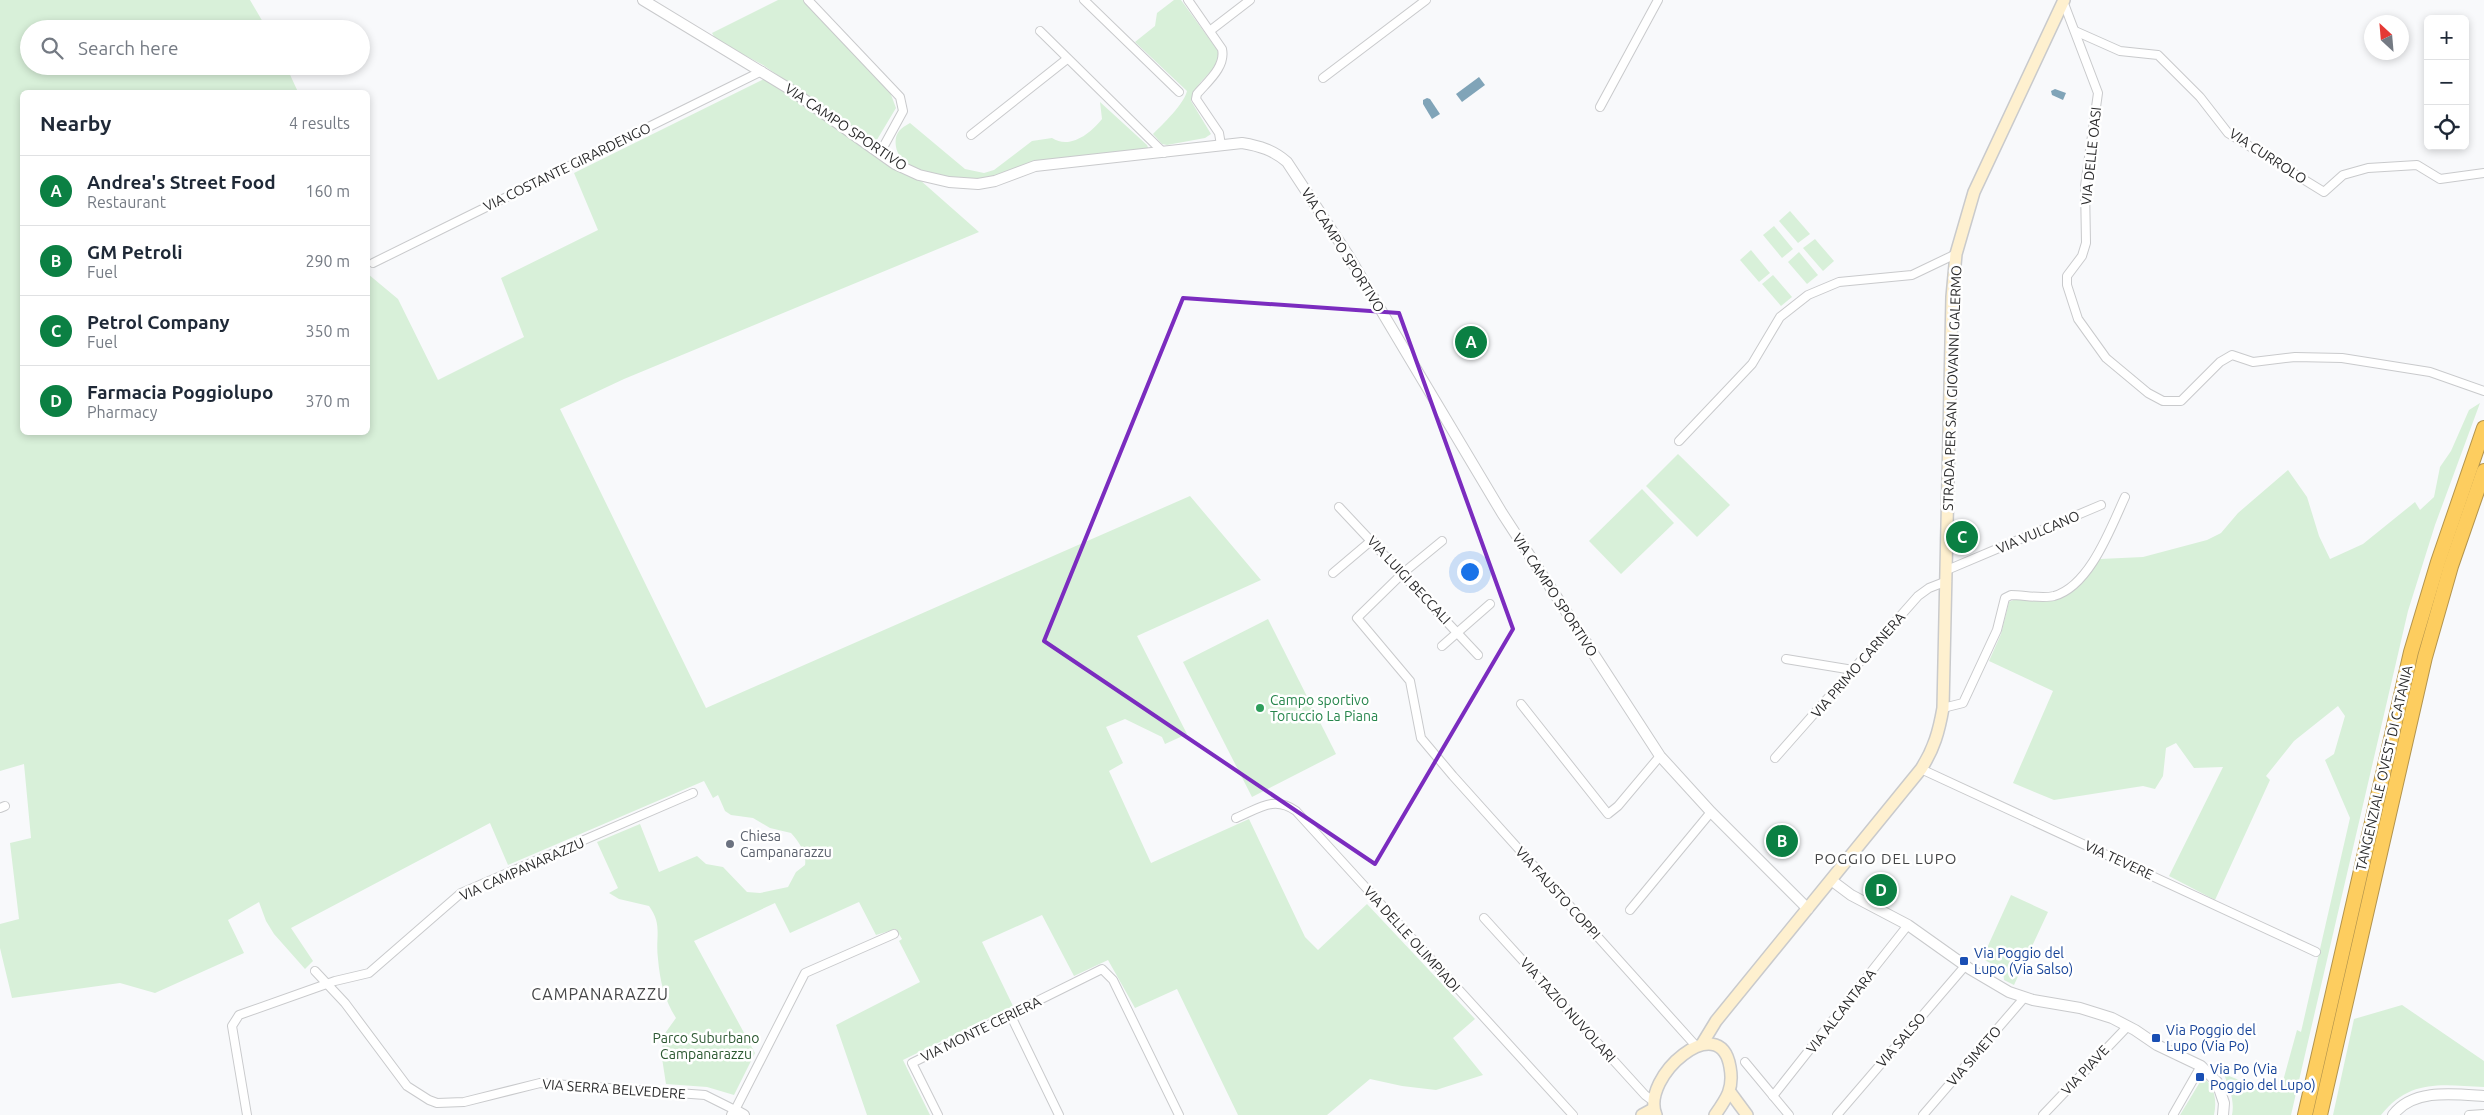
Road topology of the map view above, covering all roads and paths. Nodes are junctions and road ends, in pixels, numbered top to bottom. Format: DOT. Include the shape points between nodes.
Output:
graph roads {
  1 [pos="643,0"];
  2 [pos="808,0"];
  3 [pos="1084,0"];
  4 [pos="1188,0"];
  5 [pos="1250,0"];
  6 [pos="1426,0"];
  7 [pos="1658,0"];
  8 [pos="2064,1"];
  9 [pos="1210,30"];
  10 [pos="1040,31"];
  11 [pos="2075,31"];
  12 [pos="1067,59"];
  13 [pos="762,71"];
  14 [pos="1323,78"];
  15 [pos="1180,92"];
  16 [pos="1600,107"];
  17 [pos="971,135"];
  18 [pos="1220,145"];
  19 [pos="880,153"];
  20 [pos="1164,153"];
  21 [pos="2484,172"];
  22 [pos="1956,254"];
  23 [pos="373,263"];
  24 [pos="2484,391"];
  25 [pos="2484,428"];
  26 [pos="1679,441"];
  27 [pos="2484,471"];
  28 [pos="2125,497"];
  29 [pos="2101,505"];
  30 [pos="1339,507"];
  31 [pos="1372,540"];
  32 [pos="1442,541"];
  33 [pos="1334,573"];
  34 [pos="1403,573"];
  35 [pos="1947,576"];
  36 [pos="1490,604"];
  37 [pos="1458,632"];
  38 [pos="1442,646"];
  39 [pos="1478,655"];
  40 [pos="1786,659"];
  41 [pos="1853,670"];
  42 [pos="1521,704"];
  43 [pos="1943,708"];
  44 [pos="1660,756"];
  45 [pos="1775,758"];
  46 [pos="1921,768"];
  47 [pos="693,793"];
  48 [pos="1711,812"];
  49 [pos="1236,818"];
  50 [pos="1831,880"];
  51 [pos="1808,909"];
  52 [pos="1630,910"];
  53 [pos="1484,918"];
  54 [pos="1908,925"];
  55 [pos="894,934"];
  56 [pos="2316,952"];
  57 [pos="1965,966"];
  58 [pos="315,971"];
  59 [pos="328,984"];
  60 [pos="2024,998"];
  61 [pos="1010,1014"];
  62 [pos="1716,1021"];
  63 [pos="2128,1026"];
  64 [pos="1699,1045"];
  65 [pos="1720,1047"];
  66 [pos="1745,1062"];
  67 [pos="2201,1066"];
  68 [pos="1730,1092"];
  69 [pos="1773,1096"];
  70 [pos="2484,1096"];
  71 [pos="1654,1108"];
  72 [pos="737,1113"];
  73 [pos="2484,1114"];
  74 [pos="247,1115"];
  75 [pos="938,1115"];
  76 [pos="1059,1115"];
  77 [pos="1179,1115"];
  78 [pos="1573,1115"];
  79 [pos="1642,1115"];
  80 [pos="1714,1115"];
  81 [pos="1747,1115"];
  82 [pos="1789,1115"];
  83 [pos="1837,1115"];
  84 [pos="1923,1115"];
  85 [pos="2043,1115"];
  86 [pos="2173,1115"];
  87 [pos="2223,1115"];
  88 [pos="2305,1115"];
  89 [pos="2320,1115"];
  90 [pos="2393,1115"];
  91 [pos="2469,1115"];
  1 -- 13 [label="street, VIA CAMPO SPORTIVO"];
  2 -- 19 [label="street" via="900,97 903,111"];
  3 -- 15 [label="street"];
  4 -- 9 [label="street"];
  5 -- 9 [label="street"];
  6 -- 14 [label="street"];
  7 -- 16 [label="street"];
  8 -- 11 [label="street, VIA DELLE OASI"];
  8 -- 22 [label="main road, STRADA PER SAN GIOVANNI GALERMO" via="1974,192"];
  9 -- 18 [label="street" via="1224,56 1222,64 1196,99 1219,133"];
  10 -- 12 [label="street"];
  11 -- 21 [label="street, VIA CURROLO" via="2120,51 2158,55 2200,97 2228,133 2324,192 2343,175 2368,168 2417,165 2440,179"];
  11 -- 24 [label="street, VIA DELLE OASI" via="2098,93 2085,186 2086,243 2082,256 2067,276 2067,284 2078,319 2106,358 2163,401 2180,401 2220,362 2232,356 2254,362 2295,357 2342,358 2430,372"];
  12 -- 17 [label="street"];
  12 -- 20 [label="street"];
  13 -- 19 [label="street, VIA CAMPO SPORTIVO"];
  13 -- 23 [label="street, VIA COSTANTE GIRARDENGO"];
  18 -- 20 [label="street, VIA CAMPO SPORTIVO"];
  18 -- 44 [label="street, VIA CAMPO SPORTIVO" via="1242,143 1262,146 1287,162 1348,255 1502,513"];
  19 -- 20 [label="street, VIA CAMPO SPORTIVO" via="919,175 978,184 1035,166"];
  22 -- 26 [label="street" via="1912,275 1839,282 1808,295 1780,317 1752,364"];
  22 -- 35 [label="main road, STRADA PER SAN GIOVANNI GALERMO" via="1952,297"];
  25 -- 88 [label="highway, TANGENZIALE OVEST DI CATANIA" via="2411,652"];
  27 -- 89 [label="highway, TANGENZIALE OVEST DI CATANIA" via="2451,566 2425,658"];
  28 -- 43 [label="street" via="2097,556 2082,576 2053,596 2011,595 2005,598 1997,630 1963,703"];
  29 -- 35 [label="street, VIA VULCANO"];
  30 -- 31 [label="street, VIA LUIGI BECCALI"];
  31 -- 33 [label="street"];
  31 -- 34 [label="street, VIA LUIGI BECCALI"];
  32 -- 34 [label="street"];
  34 -- 37 [label="street, VIA LUIGI BECCALI"];
  34 -- 64 [label="street, VIA FAUSTO COPPI" via="1357,618 1410,681 1421,738"];
  35 -- 41 [label="street, VIA PRIMO CARNERA" via="1918,596"];
  35 -- 43 [label="main road, STRADA PER SAN GIOVANNI GALERMO"];
  36 -- 37 [label="street"];
  37 -- 38 [label="street"];
  37 -- 39 [label="street, VIA LUIGI BECCALI"];
  40 -- 41 [label="street"];
  41 -- 45 [label="street, VIA PRIMO CARNERA"];
  42 -- 44 [label="street" via="1608,814"];
  43 -- 46 [label="main road, STRADA PER SAN GIOVANNI GALERMO" via="1931,754"];
  44 -- 48 [label="street, VIA CAMPO SPORTIVO"];
  46 -- 50 [label="main road, STRADA PER SAN GIOVANNI GALERMO"];
  46 -- 56 [label="street, VIA TEVERE"];
  47 -- 59 [label="street, VIA CAMPANARAZZU" via="461,894 369,974"];
  48 -- 51 [label="street, VIA CAMPO SPORTIVO"];
  48 -- 52 [label="street"];
  49 -- 78 [label="street, VIA DELLE OLIMPIADI" via="1276,802 1296,811"];
  50 -- 51 [label="main road, STRADA PER SAN GIOVANNI GALERMO"];
  50 -- 54 [label="street" via="1851,895"];
  51 -- 62 [label="main road, STRADA PER SAN GIOVANNI GALERMO"];
  53 -- 71 [label="street, VIA TAZIO NUVOLARI"];
  54 -- 57 [label="street"];
  54 -- 69 [label="street, VIA ALCANTARA"];
  55 -- 72 [label="street" via="805,973"];
  57 -- 60 [label="street"];
  57 -- 83 [label="street, VIA SALSO"];
  58 -- 59 [label="street, VIA SERRA BELVEDERE"];
  59 -- 72 [label="street, VIA SERRA BELVEDERE" via="407,1086 414,1093 437,1103 464,1102 540,1084 705,1095"];
  59 -- 74 [label="street, VIA CAMPANARAZZU" via="239,1015 232,1026"];
  60 -- 63 [label="street" via="2080,1008"];
  60 -- 84 [label="street, VIA SIMETO"];
  61 -- 75 [label="street, VIA MONTE CERIERA" via="912,1063"];
  61 -- 76 [label="street"];
  61 -- 77 [label="street, VIA MONTE CERIERA" via="1102,969 1113,980"];
  62 -- 64 [label="main road, STRADA PER SAN GIOVANNI GALERMO"];
  62 -- 65 [label="main road"];
  63 -- 67 [label="street" via="2157,1045"];
  63 -- 85 [label="street, VIA PIAVE"];
  64 -- 65 [label="main road"];
  64 -- 71 [label="main road" via="1676,1061 1664,1075"];
  65 -- 68 [label="main road" via="1730,1064"];
  66 -- 69 [label="street"];
  67 -- 86 [label="street"];
  67 -- 87 [label="street" via="2217,1082 2223,1098"];
  68 -- 80 [label="main road"];
  68 -- 81 [label="main road"];
  69 -- 82 [label="street"];
  70 -- 90 [label="street" via="2430,1095 2418,1098"];
  71 -- 79 [label="main road"];
  73 -- 91 [label="street"];
}
